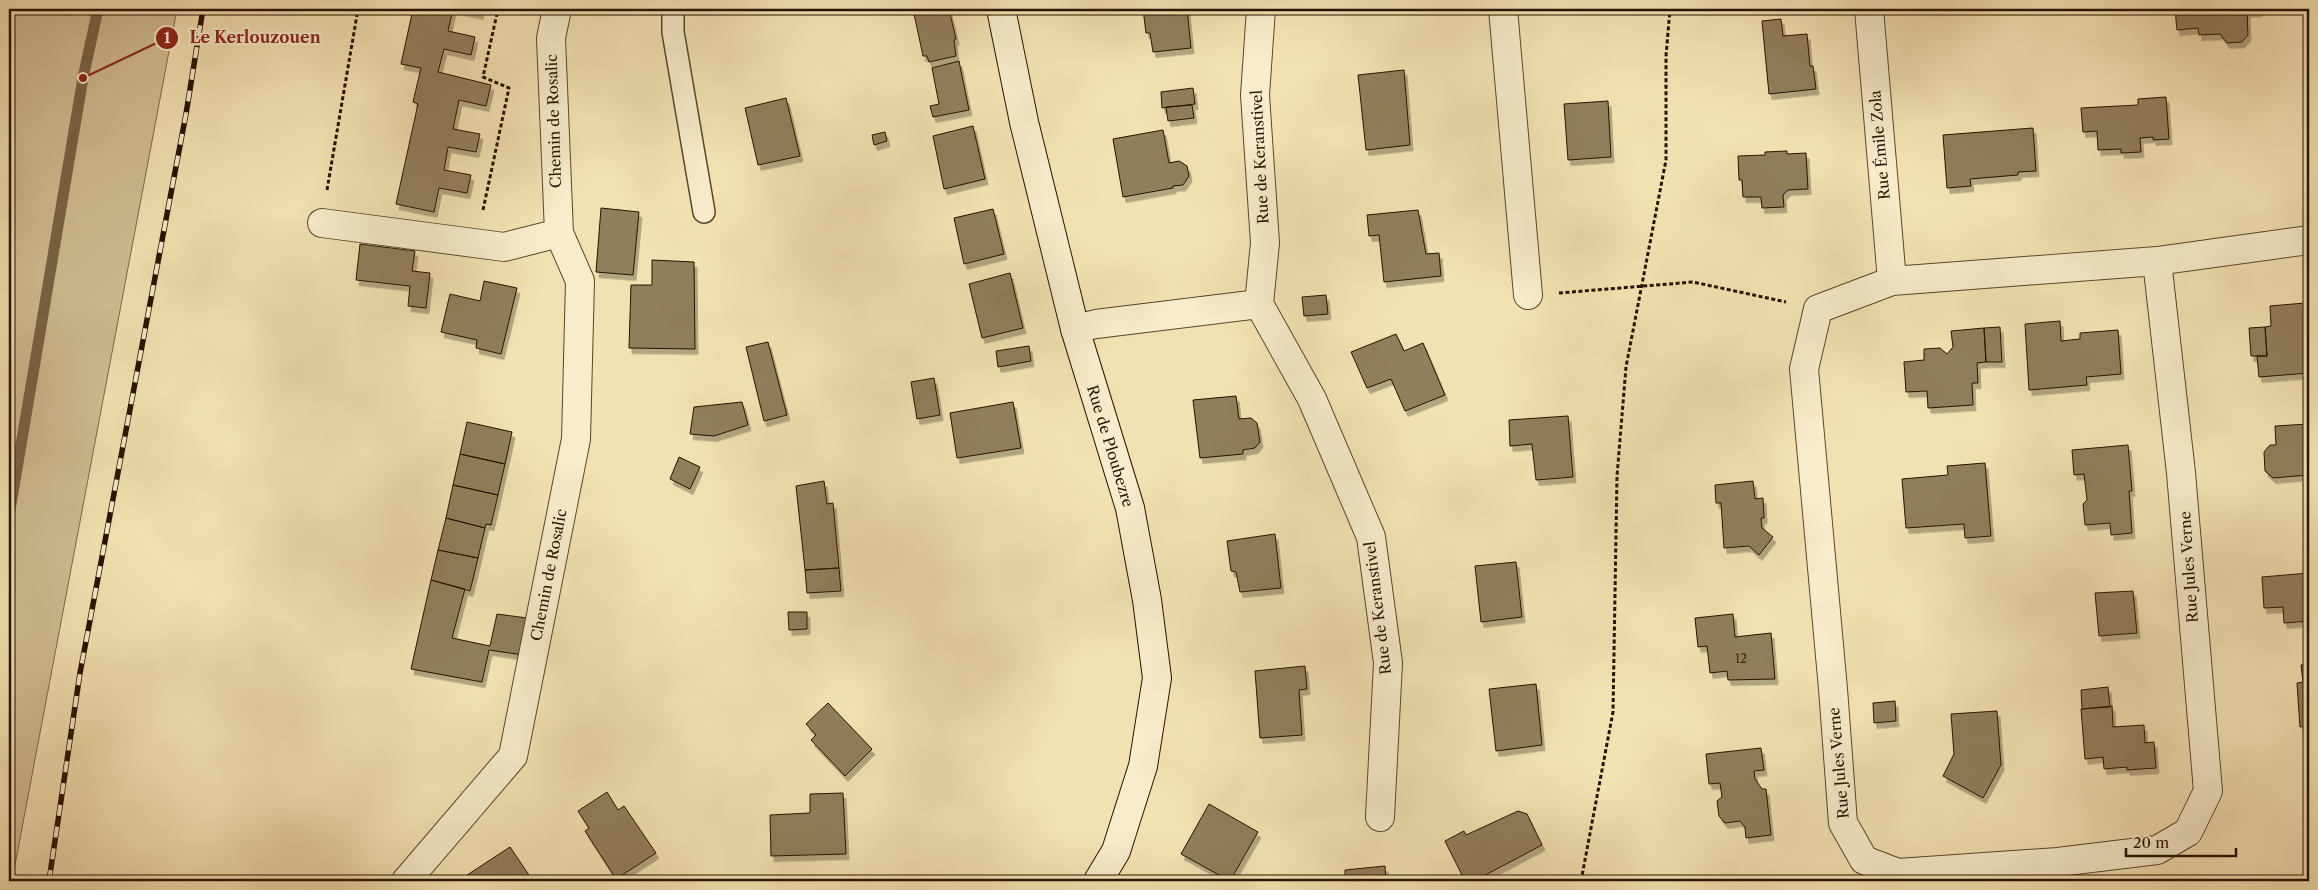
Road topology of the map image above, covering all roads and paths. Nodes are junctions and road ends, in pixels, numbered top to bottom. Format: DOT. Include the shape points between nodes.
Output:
graph roads {
  1 [pos="358,9"];
  2 [pos="498,9"];
  3 [pos="557,9"];
  4 [pos="673,9"];
  5 [pos="1001,9"];
  6 [pos="1262,9"];
  7 [pos="1503,9"];
  8 [pos="1670,9"];
  9 [pos="1869,9"];
  10 [pos="704,212"];
  11 [pos="322,223"];
  12 [pos="558,233"];
  13 [pos="2309,240"];
  14 [pos="476,243"];
  15 [pos="2157,261"];
  16 [pos="1892,282"];
  17 [pos="1641,286"];
  18 [pos="1528,295"];
  19 [pos="1259,304"];
  20 [pos="1818,309"];
  21 [pos="1075,329"];
  22 [pos="1380,817"];
  23 [pos="406,881"];
  24 [pos="1098,881"];
  25 [pos="1581,881"];
  1 -- 11 [label="path"];
  2 -- 14 [label="path" via="483,77 508,88"];
  3 -- 12 [label="street, Chemin de Rosalic" via="552,38"];
  4 -- 10 [label="lane" via="673,32"];
  5 -- 21 [label="street, Rue de Ploubezre" via="1024,122"];
  6 -- 19 [label="street, Rue de Keranstivel" via="1255,95 1265,243"];
  7 -- 18 [label="street"];
  8 -- 17 [label="path" via="1666,56 1666,160"];
  9 -- 16 [label="street, Rue Émile Zola"];
  11 -- 14 [label="street"];
  12 -- 14 [label="street" via="504,247"];
  12 -- 23 [label="street, Chemin de Rosalic" via="580,281 576,439 513,756"];
  13 -- 15 [label="street"];
  15 -- 16 [label="street"];
  15 -- 20 [label="street, Rue Jules Verne" via="2182,473 2208,791 2188,832 2157,850 2058,862 1898,873 1864,860 1843,823 1804,369"];
  16 -- 20 [label="street"];
  17 -- 18 [label="path"];
  17 -- 20 [label="path" via="1693,282"];
  17 -- 25 [label="path" via="1626,367 1617,476 1612,712"];
  19 -- 21 [label="street"];
  19 -- 22 [label="street, Rue de Keranstivel" via="1312,399 1371,537 1388,663"];
  21 -- 24 [label="street, Rue de Ploubezre" via="1130,508 1157,678 1144,766 1116,851"];
}
